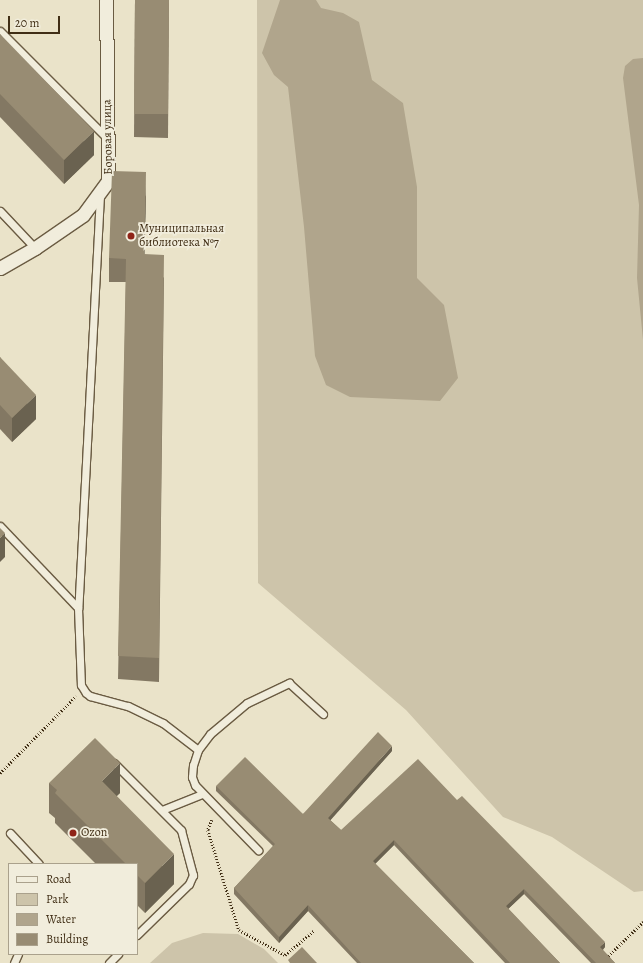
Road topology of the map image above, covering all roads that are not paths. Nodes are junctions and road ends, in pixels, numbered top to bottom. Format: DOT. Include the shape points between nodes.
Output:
graph roads {
  1 [pos="106,0"];
  2 [pos="0,30"];
  3 [pos="108,139"];
  4 [pos="100,193"];
  5 [pos="0,211"];
  6 [pos="35,248"];
  7 [pos="0,268"];
  8 [pos="0,526"];
  9 [pos="78,608"];
  10 [pos="323,714"];
  11 [pos="198,750"];
  12 [pos="107,755"];
  13 [pos="202,794"];
  14 [pos="162,810"];
  15 [pos="10,833"];
  16 [pos="258,850"];
  17 [pos="38,863"];
  18 [pos="138,934"];
  19 [pos="117,955"];
  20 [pos="109,963"];
  1 -- 3 [label="street, Боровая улица"];
  2 -- 3 [label="lane"];
  3 -- 4 [label="street, Боровая улица" via="108,181"];
  4 -- 6 [label="street, Боровая улица" via="83,215"];
  4 -- 9 [label="lane"];
  5 -- 6 [label="lane"];
  6 -- 7 [label="street, Боровая улица"];
  8 -- 9 [label="lane"];
  9 -- 11 [label="lane" via="83,689 90,696 128,706 163,723"];
  10 -- 11 [label="lane" via="289,683 247,703 210,734"];
  11 -- 13 [label="lane" via="192,777"];
  12 -- 14 [label="lane"];
  13 -- 14 [label="lane"];
  13 -- 16 [label="lane"];
  14 -- 18 [label="lane" via="181,830 193,875 189,884"];
  15 -- 17 [label="lane"];
  19 -- 20 [label="lane"];
}
